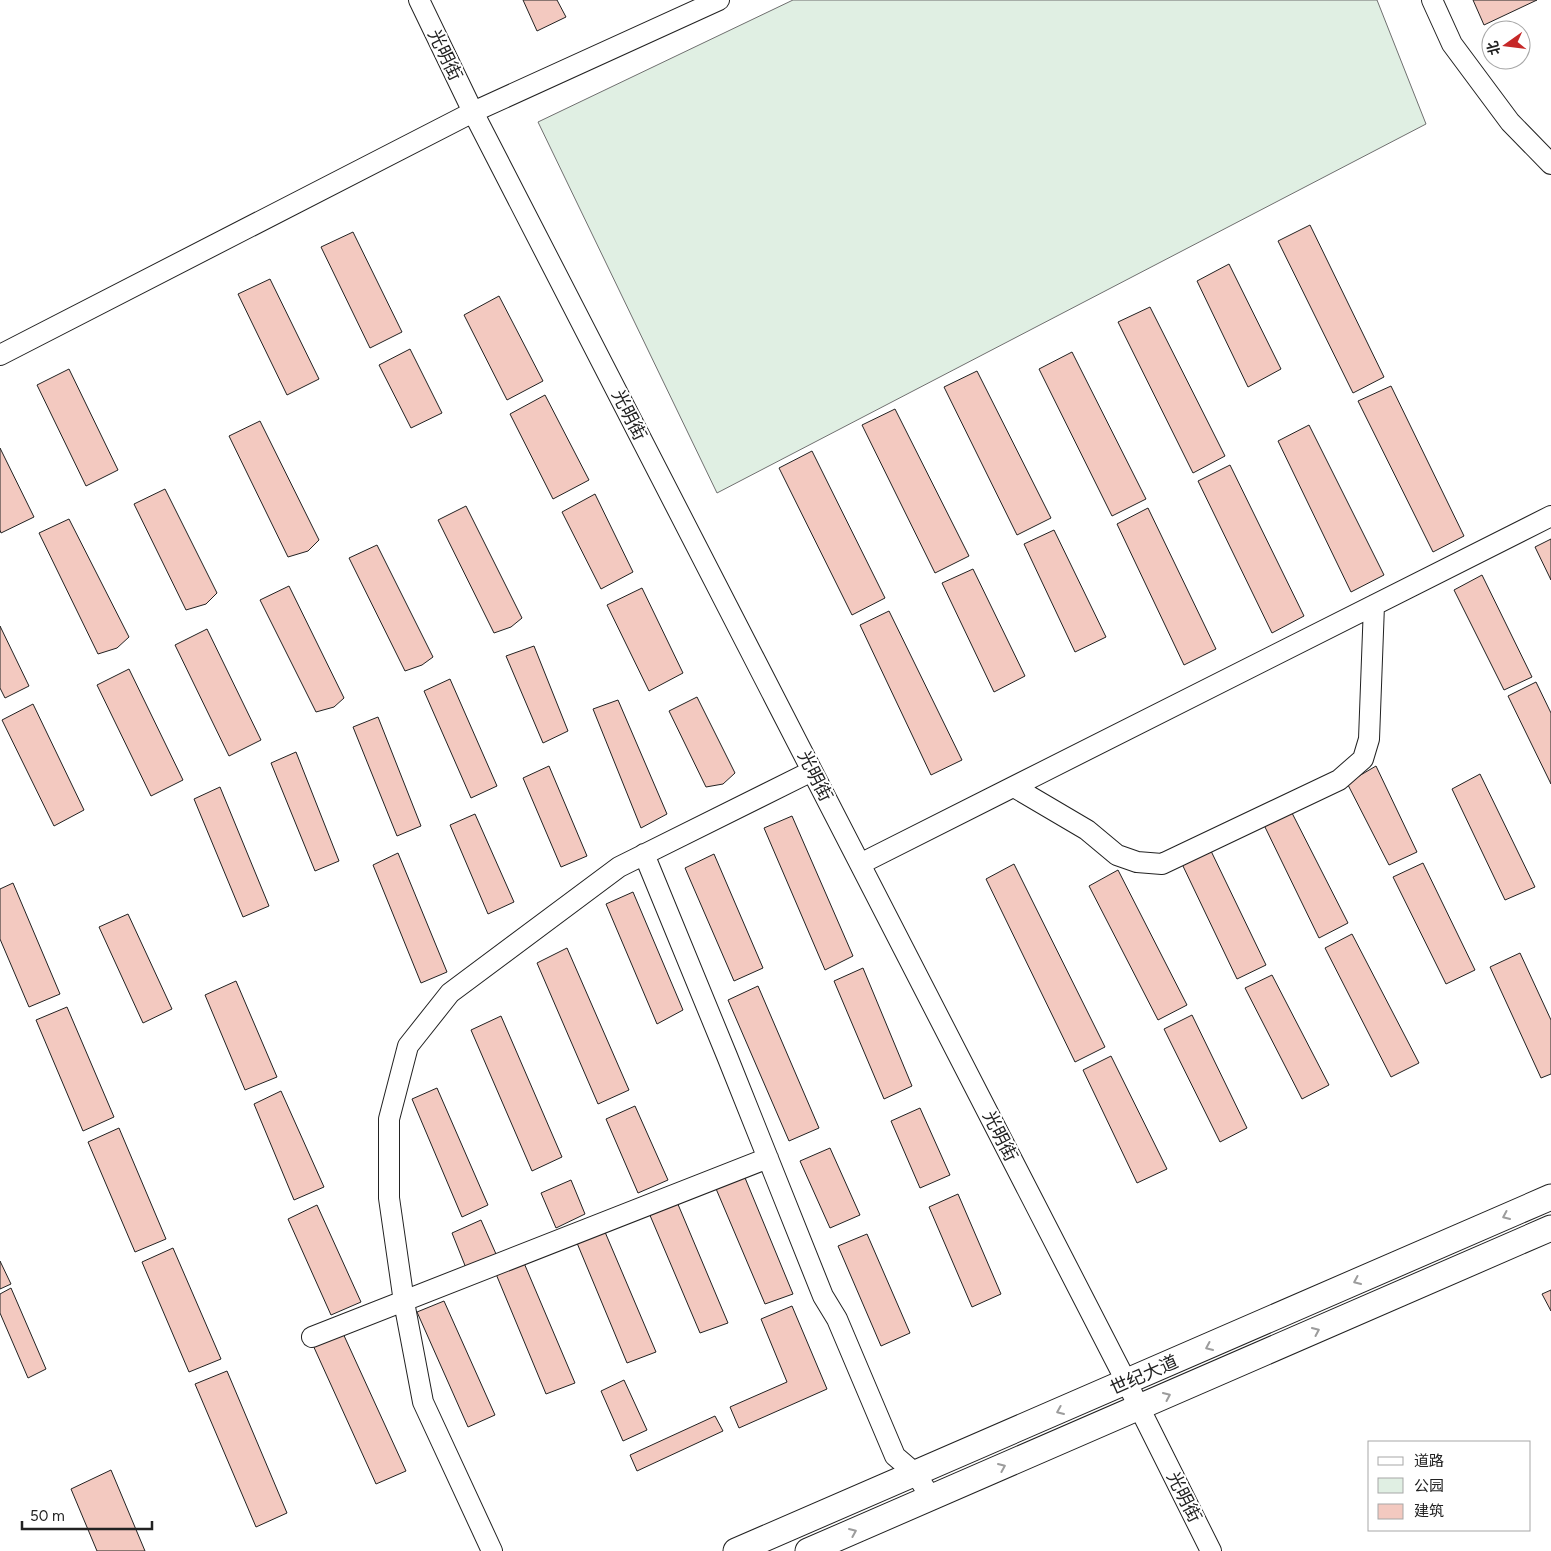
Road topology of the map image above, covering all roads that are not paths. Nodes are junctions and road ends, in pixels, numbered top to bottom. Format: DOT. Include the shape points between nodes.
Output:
graph roads {
  1 [pos="419,0"];
  2 [pos="719,0"];
  3 [pos="1432,0"];
  4 [pos="473,112"];
  5 [pos="1551,164"];
  6 [pos="0,356"];
  7 [pos="1551,516"];
  8 [pos="1374,605"];
  9 [pos="812,771"];
  10 [pos="1014,787"];
  11 [pos="644,854"];
  12 [pos="860,864"];
  13 [pos="768,1158"];
  14 [pos="1551,1197"];
  15 [pos="1551,1228"];
  16 [pos="404,1302"];
  17 [pos="312,1337"];
  18 [pos="1126,1382"];
  19 [pos="1139,1408"];
  20 [pos="916,1474"];
  21 [pos="931,1498"];
  22 [pos="492,1551"];
  23 [pos="736,1551"];
  24 [pos="808,1551"];
  25 [pos="1211,1551"];
  1 -- 4 [label="street, 光明街"];
  2 -- 4 [label="street"];
  3 -- 5 [label="street" via="1452,44 1510,122"];
  4 -- 6 [label="street"];
  4 -- 9 [label="street, 光明街"];
  7 -- 8 [label="street"];
  8 -- 10 [label="street"];
  8 -- 10 [label="street" via="1369,739 1363,759 1339,780 1162,864 1137,862 1117,855 1087,830"];
  9 -- 11 [label="street"];
  9 -- 12 [label="street, 光明街"];
  10 -- 12 [label="street"];
  11 -- 13 [label="street"];
  11 -- 16 [label="street" via="619,866 450,993 408,1046 389,1119 389,1198"];
  12 -- 18 [label="street, 光明街"];
  13 -- 16 [label="street"];
  13 -- 20 [label="street" via="823,1296 895,1456"];
  14 -- 18 [label="main road, 世纪大道, one-way"];
  19 -- 15 [label="main road, 世纪大道, one-way"];
  16 -- 17 [label="street"];
  16 -- 22 [label="street" via="424,1402"];
  18 -- 19 [label="street, 光明街"];
  18 -- 20 [label="main road, 世纪大道, one-way"];
  21 -- 19 [label="main road, 世纪大道, one-way"];
  19 -- 25 [label="street, 光明街"];
  20 -- 21 [label="street"];
  20 -- 23 [label="main road, 世纪大道"];
  24 -- 21 [label="main road, 世纪大道, one-way"];
}
